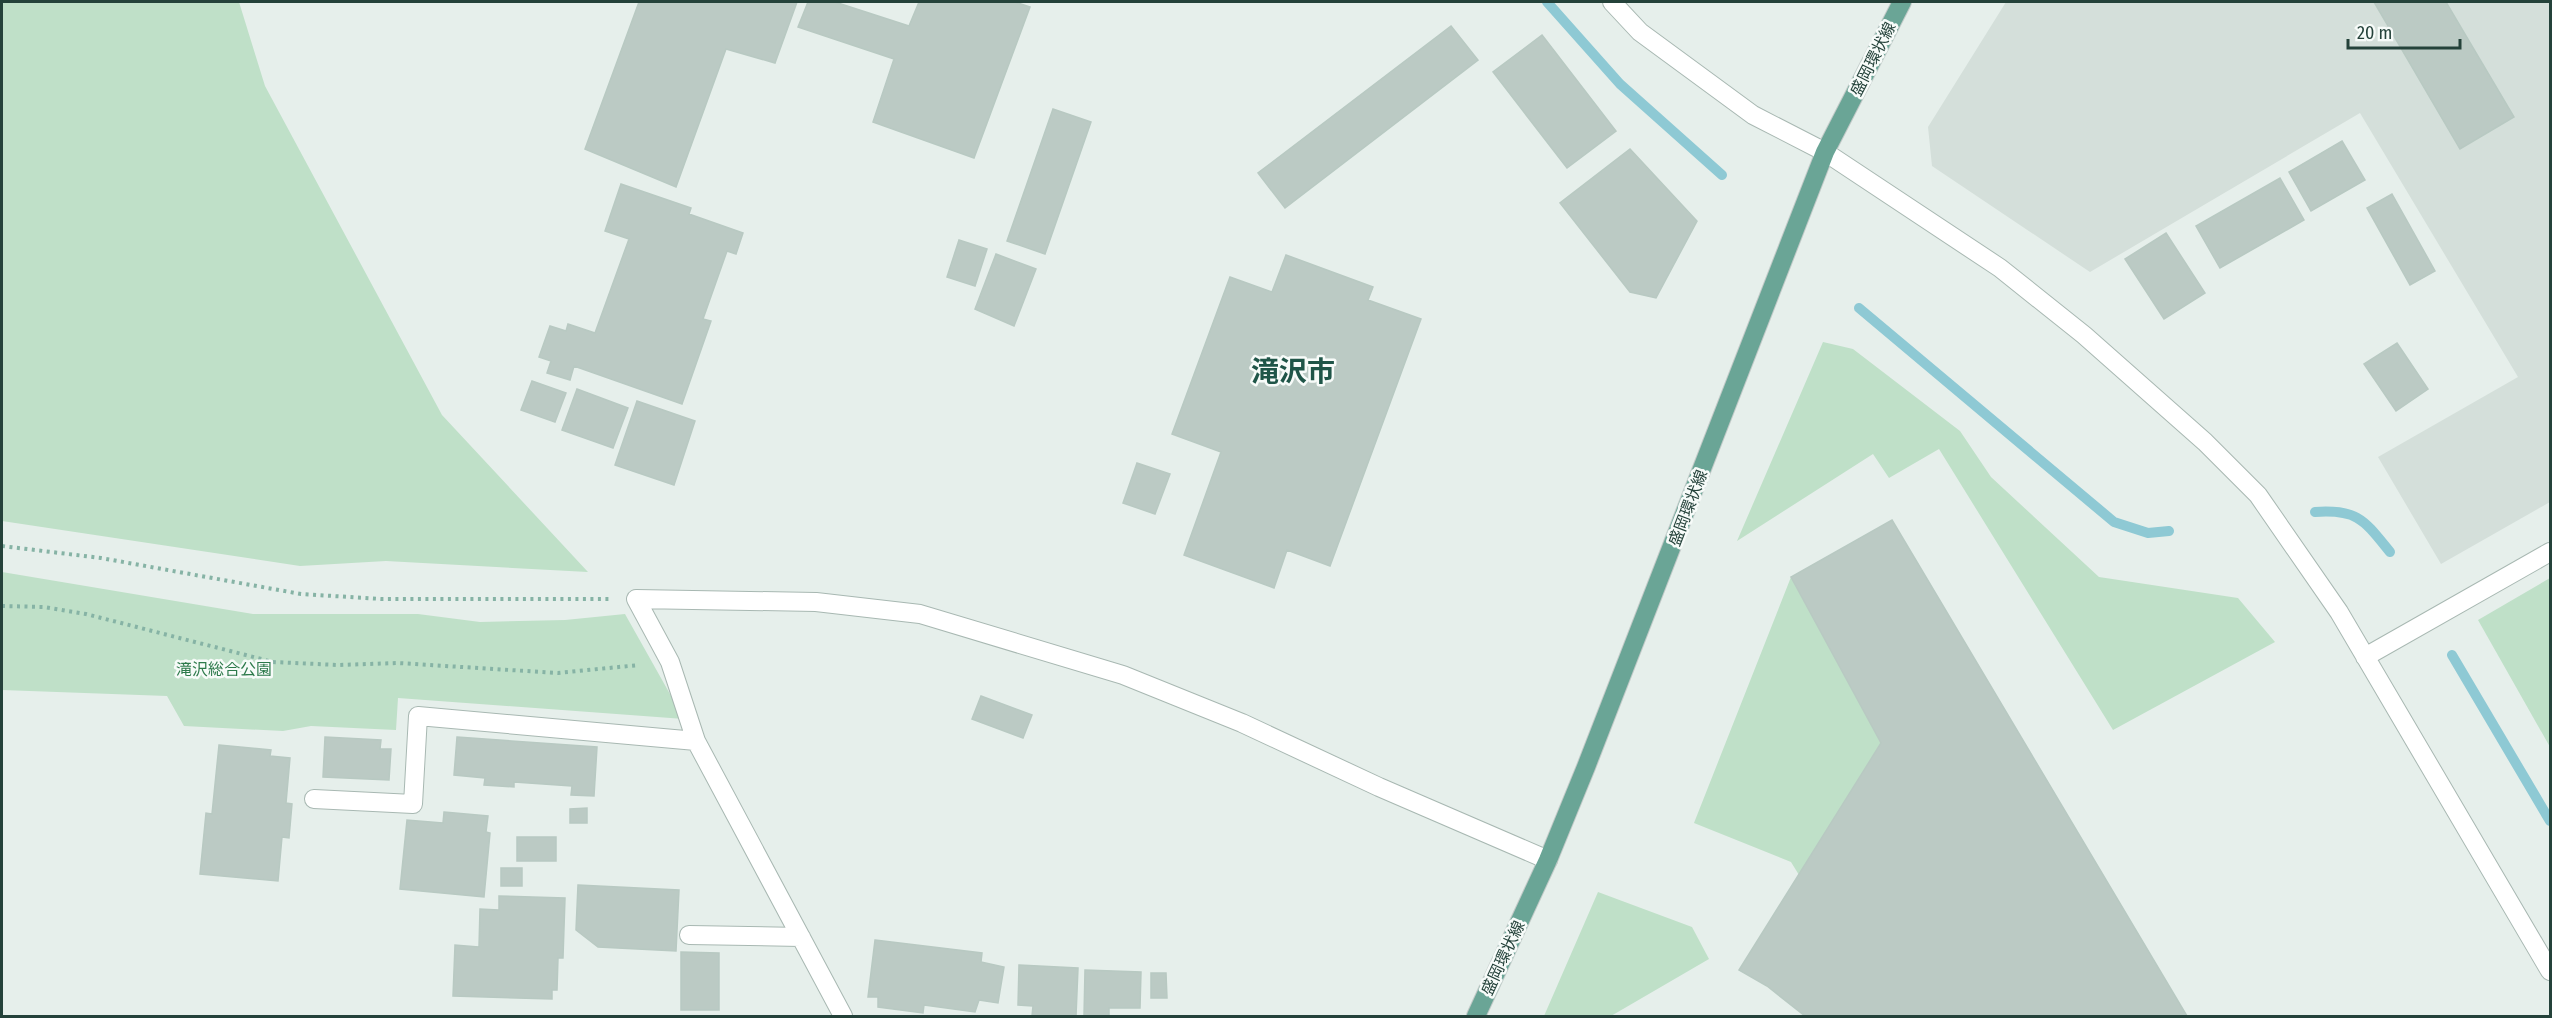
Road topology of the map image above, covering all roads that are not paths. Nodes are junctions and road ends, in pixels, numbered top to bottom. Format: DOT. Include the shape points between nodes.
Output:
graph roads {
  1 [pos="1612,2"];
  2 [pos="1902,2"];
  3 [pos="1825,152"];
  4 [pos="2550,552"];
  5 [pos="2365,657"];
  6 [pos="696,741"];
  7 [pos="314,798"];
  8 [pos="1548,860"];
  9 [pos="689,936"];
  10 [pos="801,937"];
  11 [pos="2550,971"];
  12 [pos="843,1017"];
  13 [pos="1476,1017"];
  1 -- 3 [label="street" via="1640,32 1716,89 1753,115"];
  2 -- 3 [label="main road, 盛岡環状線"];
  3 -- 5 [label="street" via="2000,268 2084,335 2205,442 2258,495 2339,612"];
  3 -- 8 [label="main road, 盛岡環状線"];
  4 -- 5 [label="street"];
  5 -- 11 [label="street"];
  6 -- 7 [label="street" via="418,716 413,804"];
  6 -- 8 [label="street" via="670,662 636,599 816,602 920,614 1134,680 1242,723"];
  6 -- 10 [label="street"];
  8 -- 13 [label="main road, 盛岡環状線"];
  9 -- 10 [label="street"];
  10 -- 12 [label="street"];
}
